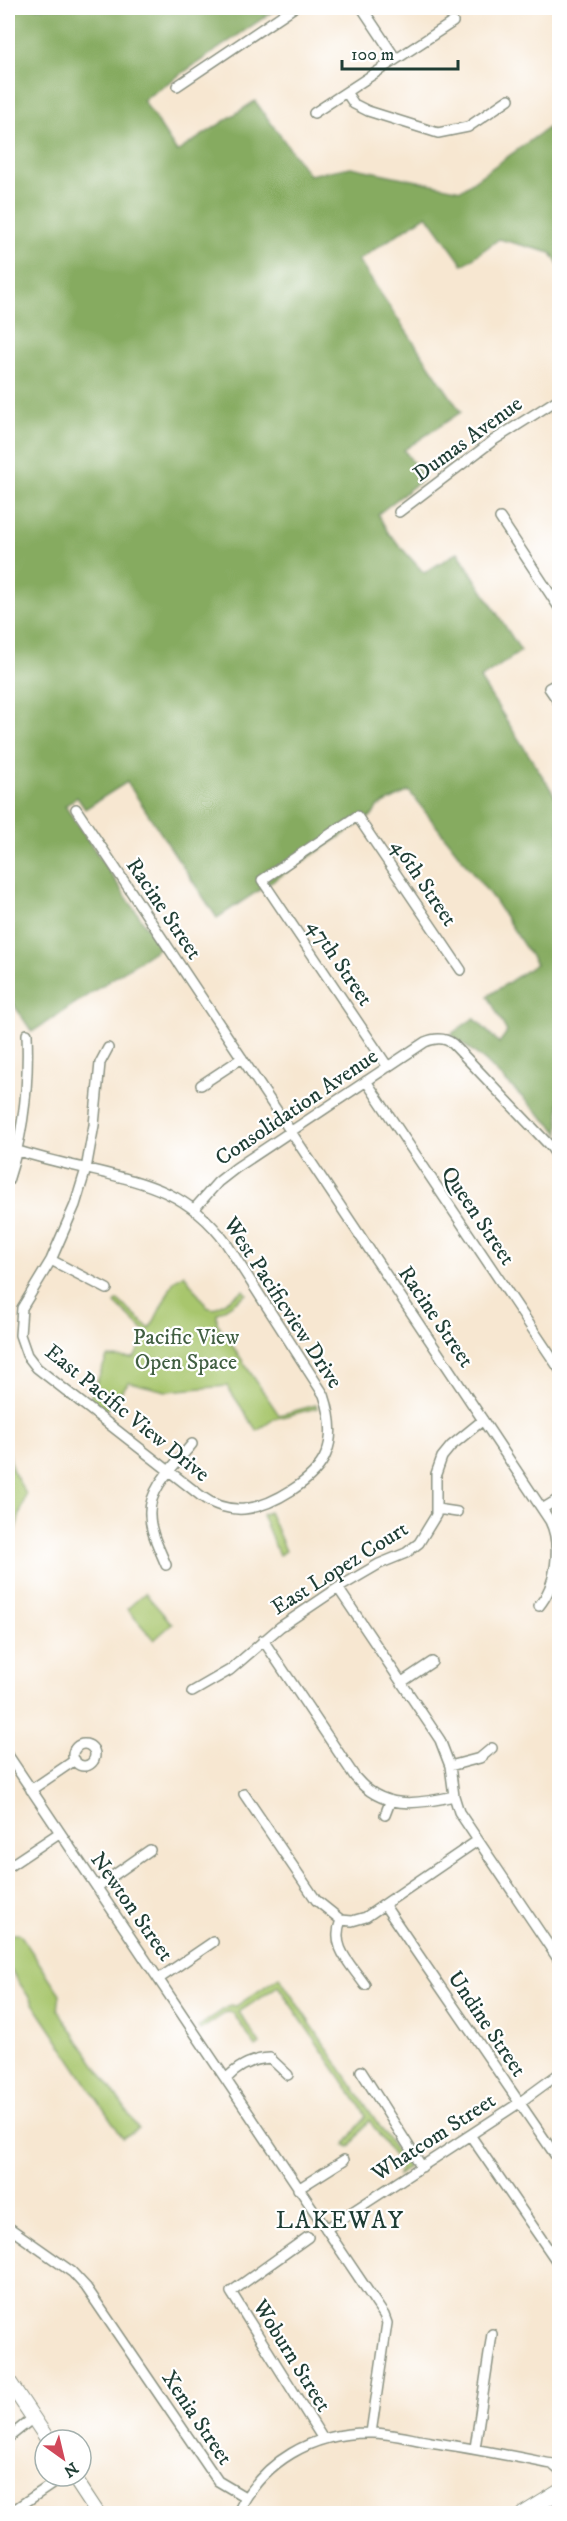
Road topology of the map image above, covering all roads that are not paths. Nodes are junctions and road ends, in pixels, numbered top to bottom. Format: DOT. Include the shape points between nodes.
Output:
graph roads {
  1 [pos="293,8"];
  2 [pos="362,8"];
  3 [pos="453,22"];
  4 [pos="396,59"];
  5 [pos="177,86"];
  6 [pos="346,92"];
  7 [pos="509,99"];
  8 [pos="314,113"];
  9 [pos="560,398"];
  10 [pos="399,512"];
  11 [pos="500,518"];
  12 [pos="560,609"];
  13 [pos="560,682"];
  14 [pos="560,704"];
  15 [pos="76,809"];
  16 [pos="262,880"];
  17 [pos="461,970"];
  18 [pos="27,1034"];
  19 [pos="108,1048"];
  20 [pos="242,1058"];
  21 [pos="388,1067"];
  22 [pos="366,1081"];
  23 [pos="201,1085"];
  24 [pos="291,1131"];
  25 [pos="8,1148"];
  26 [pos="18,1151"];
  27 [pos="560,1160"];
  28 [pos="86,1169"];
  29 [pos="8,1181"];
  30 [pos="195,1208"];
  31 [pos="51,1260"];
  32 [pos="107,1289"];
  33 [pos="560,1370"];
  34 [pos="483,1420"];
  35 [pos="192,1444"];
  36 [pos="170,1472"];
  37 [pos="294,1488"];
  38 [pos="560,1498"];
  39 [pos="437,1509"];
  40 [pos="542,1509"];
  41 [pos="458,1512"];
  42 [pos="166,1565"];
  43 [pos="338,1588"];
  44 [pos="539,1606"];
  45 [pos="263,1640"];
  46 [pos="432,1662"];
  47 [pos="402,1682"];
  48 [pos="192,1692"];
  49 [pos="492,1748"];
  50 [pos="8,1755"];
  51 [pos="75,1760"];
  52 [pos="450,1766"];
  53 [pos="31,1790"];
  54 [pos="244,1794"];
  55 [pos="453,1797"];
  56 [pos="390,1802"];
  57 [pos="385,1815"];
  58 [pos="59,1833"];
  59 [pos="477,1841"];
  60 [pos="150,1850"];
  61 [pos="8,1867"];
  62 [pos="97,1887"];
  63 [pos="385,1906"];
  64 [pos="340,1920"];
  65 [pos="213,1942"];
  66 [pos="560,1962"];
  67 [pos="159,1978"];
  68 [pos="365,1984"];
  69 [pos="361,2071"];
  70 [pos="560,2073"];
  71 [pos="288,2076"];
  72 [pos="226,2079"];
  73 [pos="519,2103"];
  74 [pos="470,2135"];
  75 [pos="344,2160"];
  76 [pos="560,2162"];
  77 [pos="422,2167"];
  78 [pos="298,2189"];
  79 [pos="8,2227"];
  80 [pos="326,2229"];
  81 [pos="308,2237"];
  82 [pos="560,2266"];
  83 [pos="492,2334"];
  84 [pos="8,2380"];
  85 [pos="33,2418"];
  86 [pos="40,2428"];
  87 [pos="371,2433"];
  88 [pos="8,2438"];
  89 [pos="323,2439"];
  90 [pos="475,2448"];
  91 [pos="560,2471"];
  92 [pos="46,2488"];
  93 [pos="81,2488"];
  94 [pos="560,2491"];
  95 [pos="246,2497"];
  96 [pos="8,2514"];
  97 [pos="98,2514"];
  98 [pos="237,2514"];
  99 [pos="523,2514"];
  1 -- 5 [label="street"];
  2 -- 4 [label="street"];
  3 -- 4 [label="street"];
  4 -- 6 [label="street"];
  6 -- 7 [label="street" via="354,104 368,111 438,133 468,126"];
  6 -- 8 [label="street"];
  9 -- 10 [label="street, Dumas Avenue" via="494,440"];
  11 -- 12 [label="street"];
  13 -- 14 [label="street" via="549,688"];
  15 -- 20 [label="street, Racine Street"];
  16 -- 17 [label="street, 46th Street" via="357,816"];
  16 -- 21 [label="street, 47th Street"];
  18 -- 26 [label="street" via="26,1102"];
  19 -- 28 [label="street, East Pacific View Drive" via="100,1063"];
  20 -- 23 [label="street"];
  20 -- 24 [label="street, Racine Street"];
  21 -- 22 [label="street, Consolidation Avenue"];
  21 -- 27 [label="street, Consolidation Avenue" via="425,1042 444,1039 453,1044"];
  22 -- 24 [label="street, Consolidation Avenue"];
  22 -- 33 [label="street, Queen Street"];
  24 -- 30 [label="street, Consolidation Avenue" via="231,1172"];
  24 -- 34 [label="street, Racine Street"];
  25 -- 26 [label="street, West Pacificview Drive"];
  26 -- 28 [label="street, West Pacificview Drive"];
  26 -- 29 [label="street"];
  28 -- 30 [label="street, West Pacificview Drive" via="159,1188"];
  28 -- 31 [label="street, East Pacific View Drive"];
  30 -- 37 [label="street, West Pacificview Drive" via="226,1243 318,1383 327,1404 330,1436 326,1455 310,1477"];
  31 -- 32 [label="street"];
  31 -- 36 [label="street, East Pacific View Drive" via="22,1308 20,1335 27,1355 42,1372"];
  34 -- 39 [label="street, East Lopez Court" via="442,1457 436,1474"];
  34 -- 40 [label="street, Racine Street"];
  35 -- 36 [label="street"];
  36 -- 37 [label="street, East Pacific View Drive" via="207,1500 233,1509 258,1506"];
  36 -- 42 [label="street" via="155,1492 150,1509"];
  38 -- 40 [label="street"];
  39 -- 41 [label="street"];
  39 -- 43 [label="street, East Lopez Court" via="425,1537 413,1548"];
  40 -- 44 [label="street, Racine Street" via="554,1530 557,1548 547,1597"];
  43 -- 45 [label="street, East Lopez Court"];
  43 -- 47 [label="street"];
  45 -- 48 [label="street, East Lopez Court" via="230,1670"];
  45 -- 56 [label="street" via="355,1777"];
  46 -- 47 [label="street"];
  47 -- 52 [label="street" via="433,1728"];
  49 -- 52 [label="street" via="480,1758"];
  50 -- 53 [label="street, Newton Street"];
  51 -- 53 [label="street"];
  52 -- 55 [label="street"];
  53 -- 58 [label="street, Newton Street"];
  54 -- 64 [label="street" via="316,1900"];
  55 -- 56 [label="street" via="419,1803"];
  55 -- 59 [label="street"];
  56 -- 57 [label="street"];
  58 -- 61 [label="street"];
  58 -- 62 [label="street, Newton Street"];
  59 -- 63 [label="street"];
  59 -- 66 [label="street"];
  60 -- 62 [label="street"];
  62 -- 67 [label="street, Newton Street"];
  63 -- 64 [label="street" via="358,1921"];
  63 -- 73 [label="street, Undine Street"];
  64 -- 68 [label="street" via="336,1934 339,1946"];
  65 -- 67 [label="street"];
  67 -- 72 [label="street, Newton Street"];
  69 -- 77 [label="street"];
  70 -- 73 [label="street, Whatcom Street"];
  71 -- 72 [label="street" via="270,2058 259,2058"];
  72 -- 78 [label="street, Newton Street"];
  73 -- 74 [label="street, Whatcom Street"];
  73 -- 76 [label="street, Undine Street"];
  74 -- 77 [label="street, Whatcom Street"];
  74 -- 82 [label="street"];
  75 -- 78 [label="street"];
  77 -- 80 [label="street, Whatcom Street"];
  78 -- 80 [label="street, Newton Street"];
  79 -- 95 [label="street, Xenia Street" via="72,2272 86,2287 219,2481"];
  80 -- 87 [label="street, Newton Street" via="387,2323"];
  81 -- 89 [label="street, Woburn Street" via="231,2292"];
  83 -- 90 [label="street"];
  84 -- 85 [label="street"];
  85 -- 86 [label="street"];
  85 -- 88 [label="street"];
  87 -- 89 [label="street"];
  87 -- 90 [label="street"];
  89 -- 95 [label="street" via="269,2468"];
  90 -- 91 [label="street" via="552,2464"];
  92 -- 96 [label="street"];
  93 -- 97 [label="street"];
  94 -- 99 [label="street"];
  95 -- 98 [label="street"];
}
